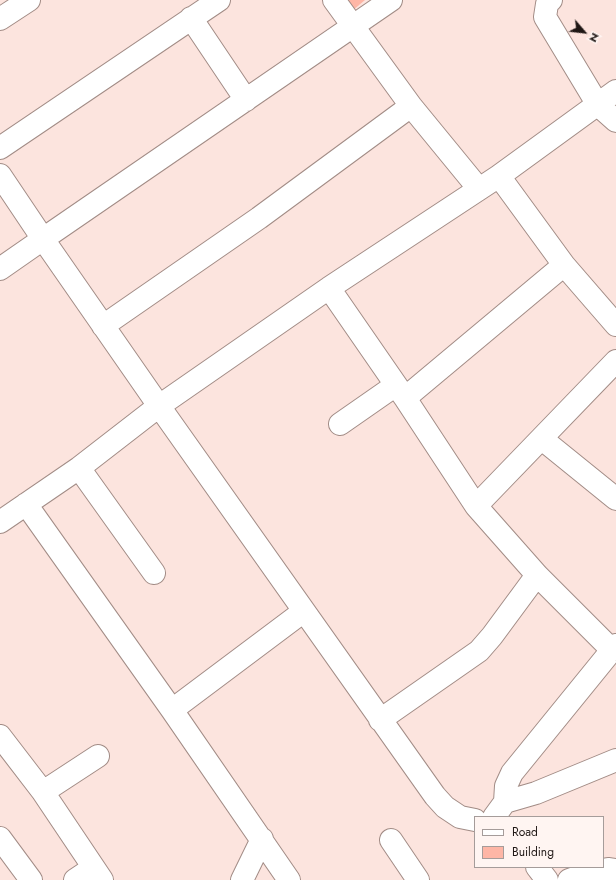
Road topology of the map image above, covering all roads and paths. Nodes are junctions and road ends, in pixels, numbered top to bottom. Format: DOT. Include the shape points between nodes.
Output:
graph roads {
  1 [pos="29,0"];
  2 [pos="219,0"];
  3 [pos="334,0"];
  4 [pos="391,0"];
  5 [pos="551,0"];
  6 [pos="191,18"];
  7 [pos="0,19"];
  8 [pos="353,27"];
  9 [pos="616,91"];
  10 [pos="246,100"];
  11 [pos="598,105"];
  12 [pos="411,106"];
  13 [pos="616,121"];
  14 [pos="0,148"];
  15 [pos="0,175"];
  16 [pos="499,176"];
  17 [pos="479,189"];
  18 [pos="43,239"];
  19 [pos="564,265"];
  20 [pos="0,269"];
  21 [pos="329,288"];
  22 [pos="616,325"];
  23 [pos="103,326"];
  24 [pos="616,361"];
  25 [pos="400,391"];
  26 [pos="159,406"];
  27 [pos="340,424"];
  28 [pos="542,439"];
  29 [pos="78,468"];
  30 [pos="616,499"];
  31 [pos="26,504"];
  32 [pos="476,506"];
  33 [pos="0,522"];
  34 [pos="154,573"];
  35 [pos="537,575"];
  36 [pos="304,611"];
  37 [pos="614,648"];
  38 [pos="172,710"];
  39 [pos="380,720"];
  40 [pos="1,739"];
  41 [pos="98,756"];
  42 [pos="616,760"];
  43 [pos="43,792"];
  44 [pos="499,809"];
  45 [pos="474,820"];
  46 [pos="0,838"];
  47 [pos="262,839"];
  48 [pos="391,840"];
  49 [pos="538,868"];
  50 [pos="616,870"];
  51 [pos="98,874"];
  52 [pos="31,880"];
  53 [pos="75,880"];
  54 [pos="242,880"];
  55 [pos="289,880"];
  56 [pos="418,880"];
  57 [pos="547,880"];
  58 [pos="569,880"];
  1 -- 7 [label="street"];
  2 -- 6 [label="street"];
  3 -- 8 [label="street"];
  4 -- 8 [label="street"];
  5 -- 11 [label="street" via="547,4 545,17"];
  6 -- 10 [label="street"];
  6 -- 14 [label="street"];
  8 -- 10 [label="street"];
  8 -- 12 [label="street"];
  9 -- 11 [label="street"];
  10 -- 18 [label="street"];
  11 -- 13 [label="street"];
  11 -- 16 [label="street"];
  12 -- 17 [label="street"];
  12 -- 23 [label="street" via="260,218"];
  15 -- 18 [label="street"];
  16 -- 17 [label="street"];
  16 -- 19 [label="street"];
  17 -- 21 [label="street"];
  18 -- 20 [label="street"];
  18 -- 23 [label="street"];
  19 -- 22 [label="street"];
  19 -- 25 [label="street"];
  21 -- 25 [label="street"];
  21 -- 26 [label="street"];
  23 -- 26 [label="street"];
  24 -- 28 [label="street"];
  25 -- 27 [label="street"];
  25 -- 32 [label="street"];
  26 -- 29 [label="street"];
  26 -- 36 [label="street"];
  28 -- 30 [label="street"];
  28 -- 32 [label="street"];
  29 -- 31 [label="street"];
  29 -- 34 [label="street"];
  31 -- 33 [label="street"];
  31 -- 38 [label="street"];
  32 -- 35 [label="street"];
  35 -- 37 [label="street"];
  35 -- 39 [label="street" via="479,651"];
  36 -- 38 [label="street"];
  36 -- 39 [label="street"];
  37 -- 44 [label="street" via="512,773"];
  38 -- 47 [label="street"];
  39 -- 45 [label="street" via="445,808"];
  40 -- 43 [label="street"];
  41 -- 43 [label="street"];
  42 -- 44 [label="street"];
  43 -- 51 [label="street"];
  46 -- 52 [label="street"];
  47 -- 54 [label="street"];
  47 -- 55 [label="street"];
  48 -- 56 [label="street"];
  49 -- 57 [label="street"];
  50 -- 58 [label="street" via="590,872"];
  51 -- 53 [label="street"];
}
